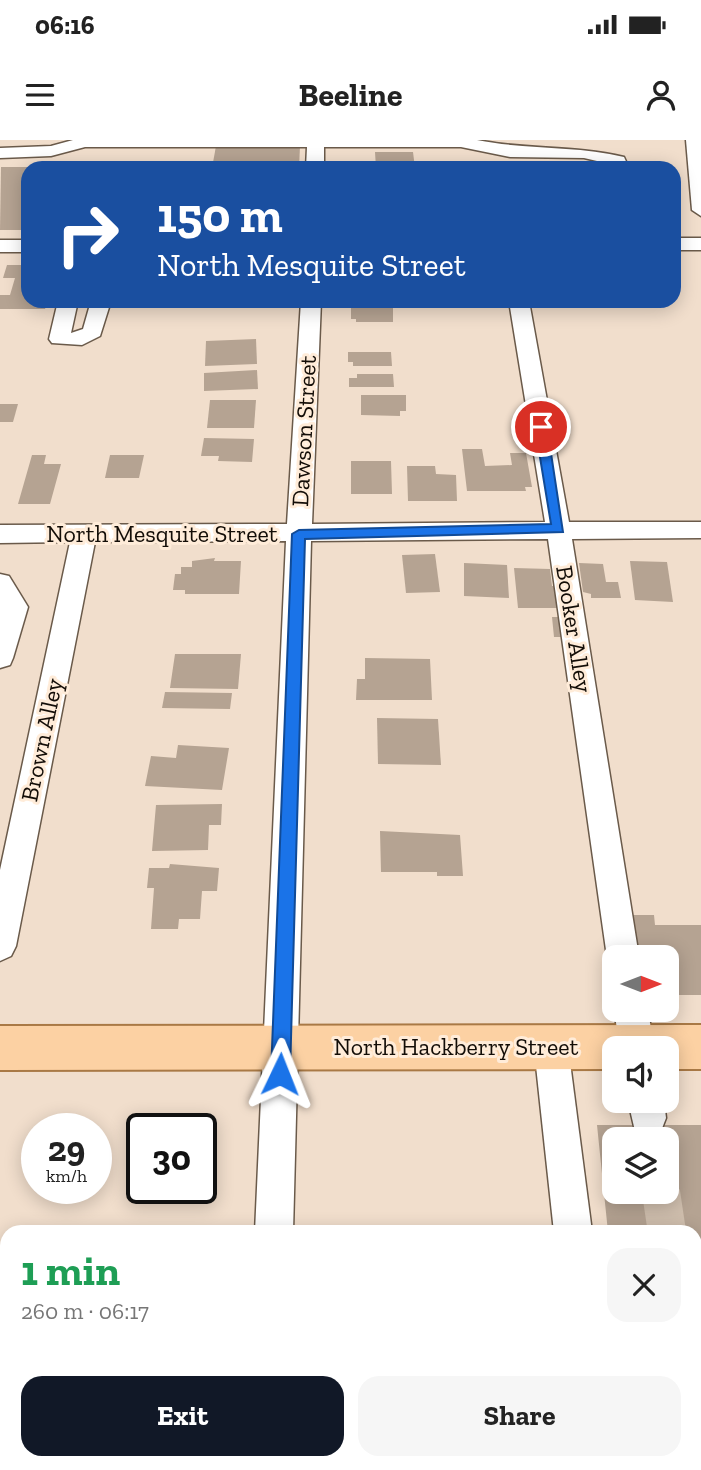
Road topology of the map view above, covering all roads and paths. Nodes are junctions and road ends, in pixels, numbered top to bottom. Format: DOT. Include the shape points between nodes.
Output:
graph roads {
  1 [pos="316,140"];
  2 [pos="695,140"];
  3 [pos="0,153"];
  4 [pos="315,161"];
  5 [pos="618,161"];
  6 [pos="701,210"];
  7 [pos="681,244"];
  8 [pos="701,244"];
  9 [pos="0,246"];
  10 [pos="21,246"];
  11 [pos="66,308"];
  12 [pos="99,308"];
  13 [pos="310,308"];
  14 [pos="520,308"];
  15 [pos="558,528"];
  16 [pos="701,530"];
  17 [pos="0,534"];
  18 [pos="84,534"];
  19 [pos="299,534"];
  20 [pos="0,583"];
  21 [pos="0,658"];
  22 [pos="621,945"];
  23 [pos="0,946"];
  24 [pos="635,1035"];
  25 [pos="551,1047"];
  26 [pos="701,1047"];
  27 [pos="0,1048"];
  28 [pos="281,1048"];
  29 [pos="274,1225"];
  30 [pos="572,1225"];
  1 -- 3 [label="street" via="85,142 51,151"];
  1 -- 4 [label="street"];
  1 -- 5 [label="street" via="461,142 510,152 584,153"];
  2 -- 6 [label="street"];
  7 -- 8 [label="street"];
  9 -- 10 [label="street"];
  11 -- 12 [label="street" via="59,339 82,339 93,332"];
  13 -- 19 [label="street, Dawson Street"];
  14 -- 15 [label="street, Booker Alley"];
  15 -- 16 [label="street, North Mesquite Street"];
  15 -- 19 [label="street, North Mesquite Street"];
  15 -- 22 [label="street, Booker Alley"];
  17 -- 18 [label="street, North Mesquite Street"];
  18 -- 19 [label="street, North Mesquite Street"];
  18 -- 23 [label="street, Brown Alley"];
  19 -- 28 [label="street, Dawson Street"];
  20 -- 21 [label="street" via="15,607"];
  24 -- 25 [label="main road, North Hackberry Street"];
  24 -- 26 [label="main road, North Hackberry Street"];
  25 -- 28 [label="main road, North Hackberry Street"];
  25 -- 30 [label="street"];
  27 -- 28 [label="main road, North Hackberry Street"];
  28 -- 29 [label="street, Dawson Street"];
}
